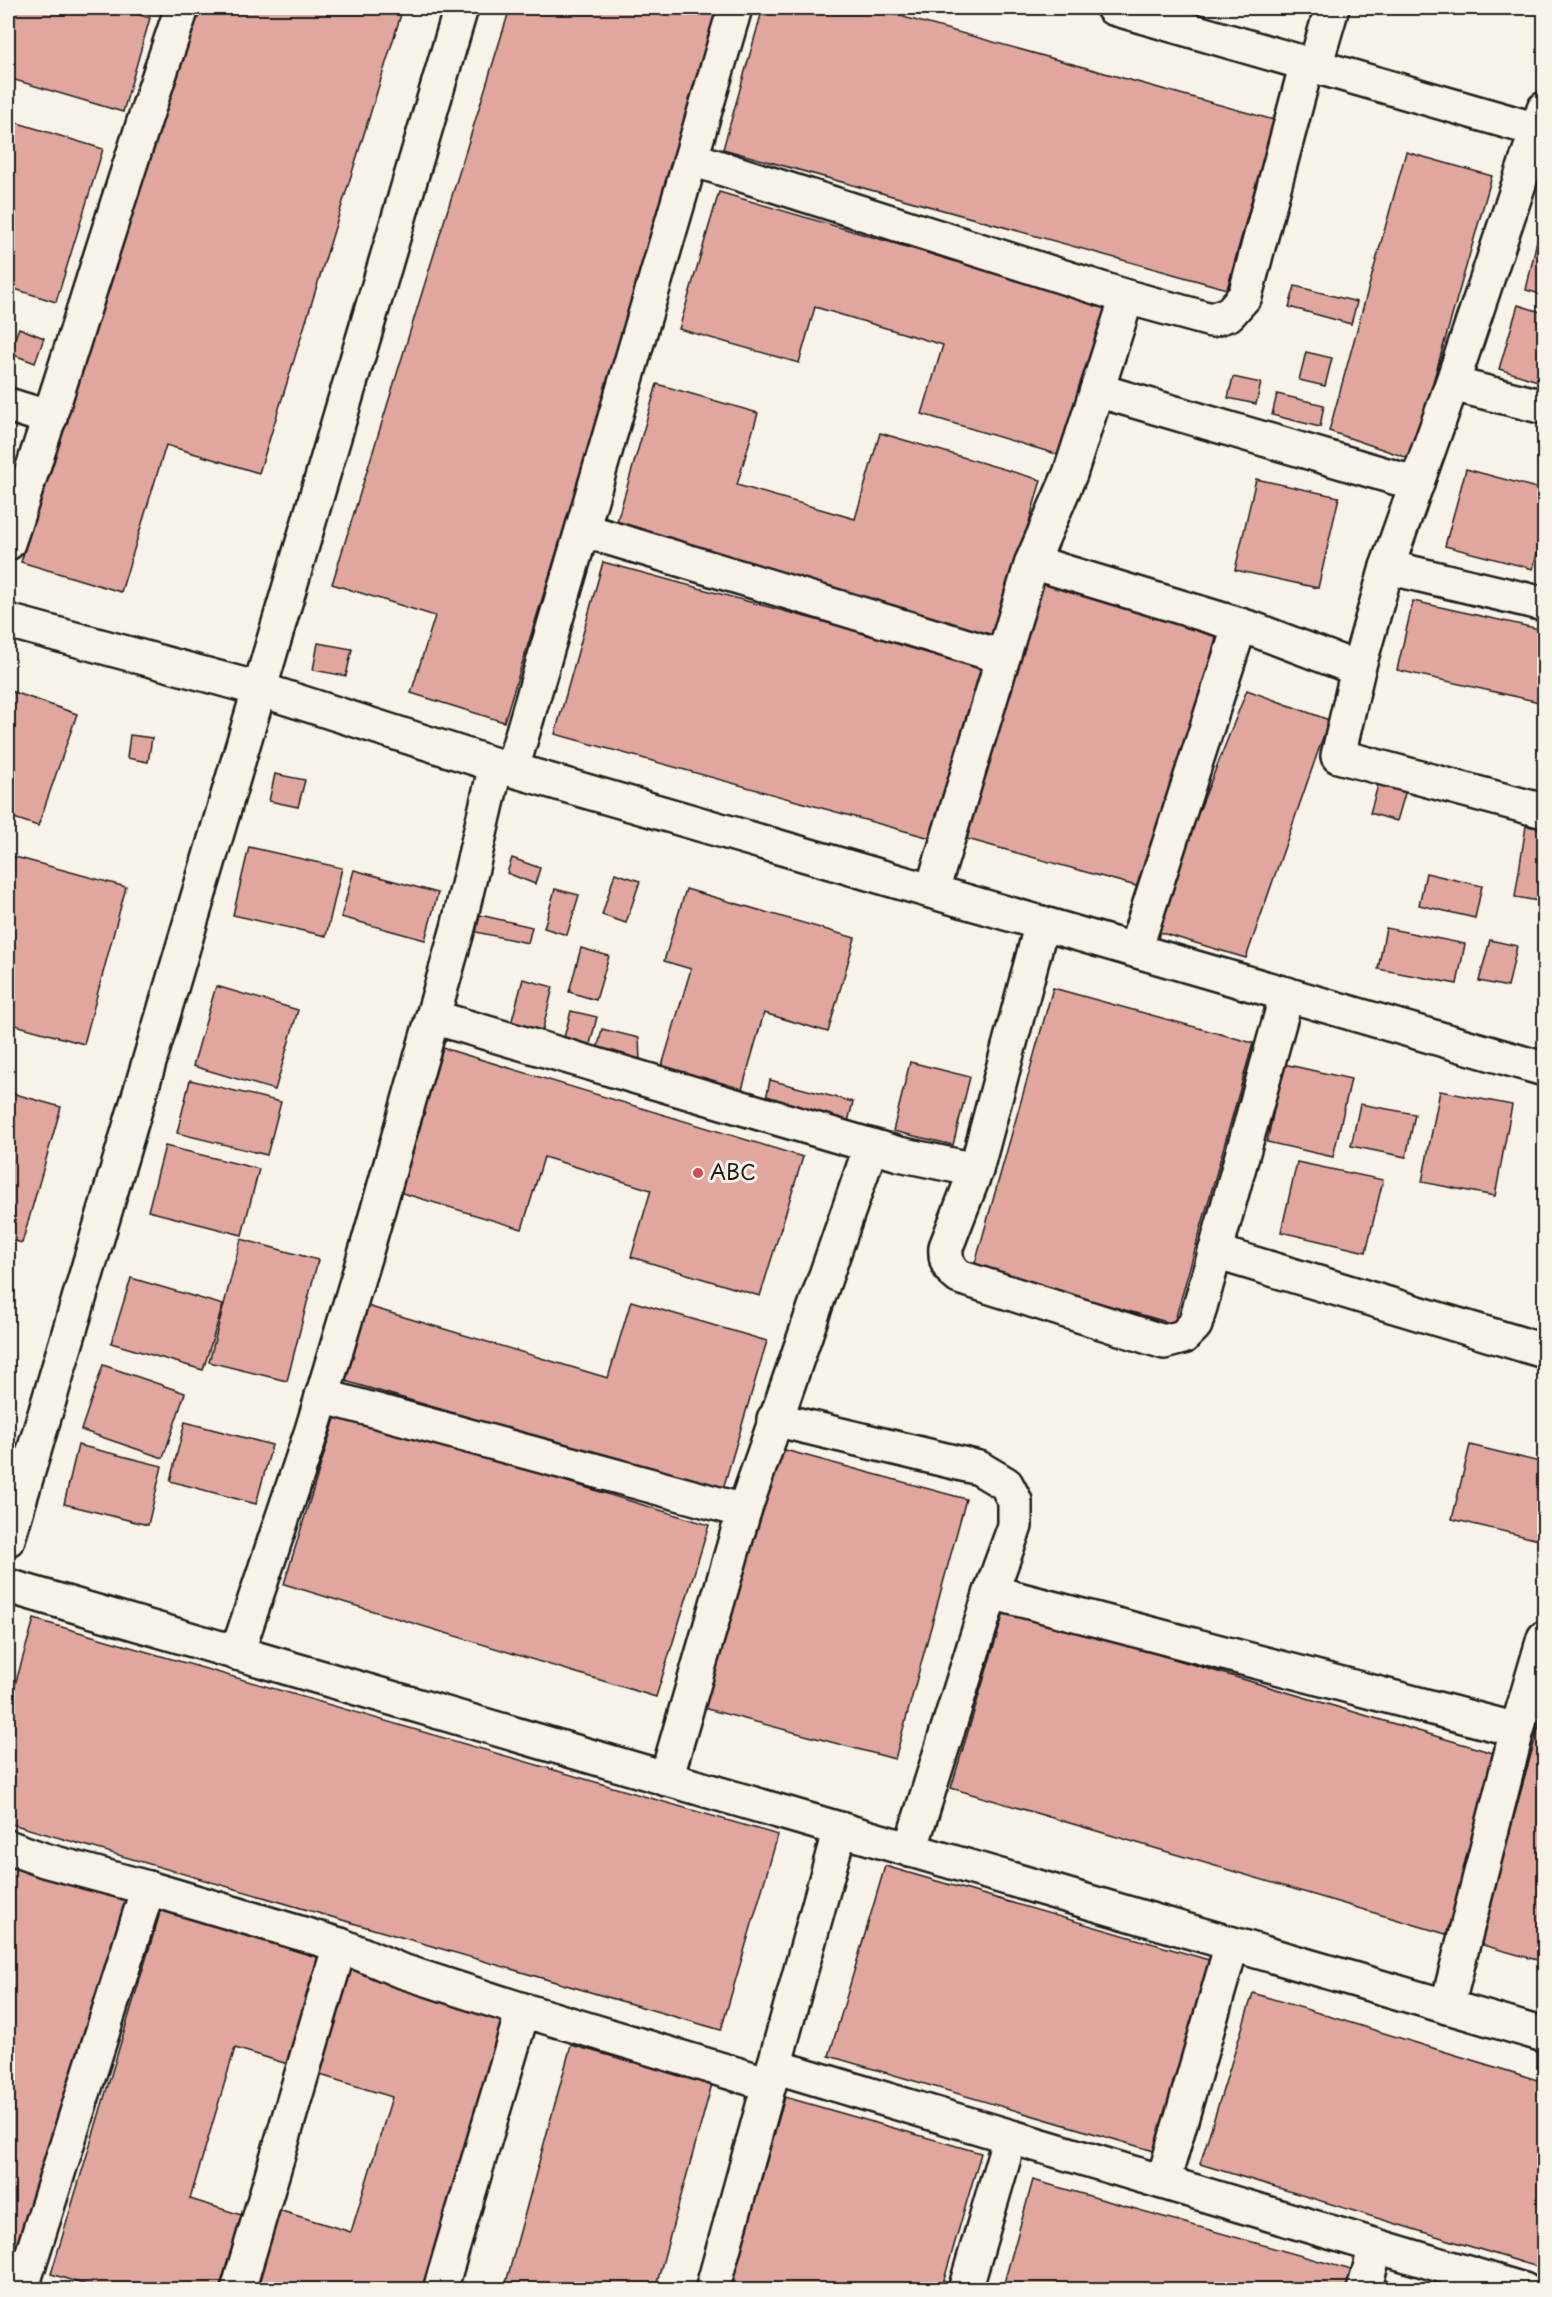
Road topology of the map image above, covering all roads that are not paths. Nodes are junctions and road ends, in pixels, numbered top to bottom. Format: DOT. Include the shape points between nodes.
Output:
graph roads {
  1 [pos="182,8"];
  2 [pos="461,8"];
  3 [pos="735,8"];
  4 [pos="1113,8"];
  5 [pos="1332,8"];
  6 [pos="1311,64"];
  7 [pos="1543,124"];
  8 [pos="692,159"];
  9 [pos="1127,297"];
  10 [pos="1452,384"];
  11 [pos="1097,390"];
  12 [pos="8,405"];
  13 [pos="1545,407"];
  14 [pos="50,418"];
  15 [pos="1418,484"];
  16 [pos="583,530"];
  17 [pos="8,543"];
  18 [pos="1032,562"];
  19 [pos="1387,567"];
  20 [pos="1545,604"];
  21 [pos="8,621"];
  22 [pos="1240,625"];
  23 [pos="1003,657"];
  24 [pos="1358,669"];
  25 [pos="259,689"];
  26 [pos="504,767"];
  27 [pos="1545,811"];
  28 [pos="932,891"];
  29 [pos="1042,923"];
  30 [pos="1135,950"];
  31 [pos="1287,994"];
  32 [pos="433,1017"];
  33 [pos="1545,1069"];
  34 [pos="871,1146"];
  35 [pos="976,1170"];
  36 [pos="1215,1252"];
  37 [pos="1545,1351"];
  38 [pos="322,1396"];
  39 [pos="774,1419"];
  40 [pos="744,1511"];
  41 [pos="8,1539"];
  42 [pos="8,1586"];
  43 [pos="991,1592"];
  44 [pos="1545,1638"];
  45 [pos="237,1653"];
  46 [pos="1517,1730"];
  47 [pos="666,1779"];
  48 [pos="840,1829"];
  49 [pos="8,1847"];
  50 [pos="910,1850"];
  51 [pos="148,1888"];
  52 [pos="1232,1944"];
  53 [pos="340,1945"];
  54 [pos="1447,2007"];
  55 [pos="523,2010"];
  56 [pos="1545,2035"];
  57 [pos="771,2075"];
  58 [pos="1010,2137"];
  59 [pos="1162,2182"];
  60 [pos="1376,2246"];
  61 [pos="21,2289"];
  62 [pos="237,2289"];
  63 [pos="440,2289"];
  64 [pos="712,2289"];
  65 [pos="965,2289"];
  66 [pos="1364,2289"];
  67 [pos="1524,2289"];
  1 -- 14 [label="street" via="133,150"];
  2 -- 25 [label="street"];
  3 -- 8 [label="street"];
  4 -- 6 [label="street"];
  5 -- 6 [label="street"];
  6 -- 7 [label="street"];
  6 -- 9 [label="street" via="1245,296 1229,314 1211,320"];
  7 -- 10 [label="street"];
  8 -- 9 [label="street"];
  8 -- 16 [label="street"];
  9 -- 11 [label="street"];
  10 -- 13 [label="street"];
  10 -- 15 [label="street"];
  11 -- 15 [label="street"];
  11 -- 18 [label="street" via="1070,474"];
  12 -- 14 [label="street"];
  14 -- 17 [label="street"];
  15 -- 19 [label="street"];
  16 -- 23 [label="street"];
  16 -- 26 [label="street"];
  18 -- 22 [label="street"];
  18 -- 23 [label="street"];
  19 -- 20 [label="street"];
  19 -- 24 [label="street"];
  21 -- 25 [label="street"];
  22 -- 24 [label="street"];
  22 -- 30 [label="street"];
  23 -- 28 [label="street"];
  24 -- 27 [label="street" via="1338,756"];
  25 -- 26 [label="street"];
  25 -- 41 [label="street"];
  26 -- 28 [label="street"];
  26 -- 32 [label="street"];
  28 -- 29 [label="street"];
  29 -- 30 [label="street"];
  29 -- 35 [label="street"];
  30 -- 31 [label="street"];
  31 -- 33 [label="street"];
  31 -- 36 [label="street"];
  32 -- 34 [label="street"];
  32 -- 38 [label="street"];
  34 -- 35 [label="street"];
  34 -- 39 [label="street"];
  35 -- 36 [label="street" via="946,1246 945,1257 959,1277 1164,1342 1183,1337 1195,1325"];
  36 -- 37 [label="street"];
  38 -- 40 [label="street"];
  38 -- 45 [label="street"];
  39 -- 40 [label="street"];
  39 -- 43 [label="street" via="979,1468 1006,1484 1015,1501 1015,1526"];
  40 -- 47 [label="street"];
  42 -- 45 [label="street"];
  43 -- 46 [label="street"];
  43 -- 50 [label="street"];
  44 -- 46 [label="street"];
  45 -- 47 [label="street"];
  46 -- 54 [label="street"];
  47 -- 48 [label="street"];
  48 -- 50 [label="street"];
  48 -- 57 [label="street"];
  49 -- 51 [label="street"];
  50 -- 52 [label="street"];
  51 -- 53 [label="street"];
  51 -- 61 [label="street"];
  52 -- 54 [label="street"];
  52 -- 59 [label="street"];
  53 -- 55 [label="street" via="399,1970"];
  53 -- 62 [label="street"];
  54 -- 56 [label="street"];
  55 -- 57 [label="street"];
  55 -- 63 [label="street"];
  57 -- 58 [label="street"];
  57 -- 64 [label="street"];
  58 -- 59 [label="street"];
  58 -- 65 [label="street"];
  59 -- 60 [label="street"];
  60 -- 66 [label="street"];
  60 -- 67 [label="street"];
}
